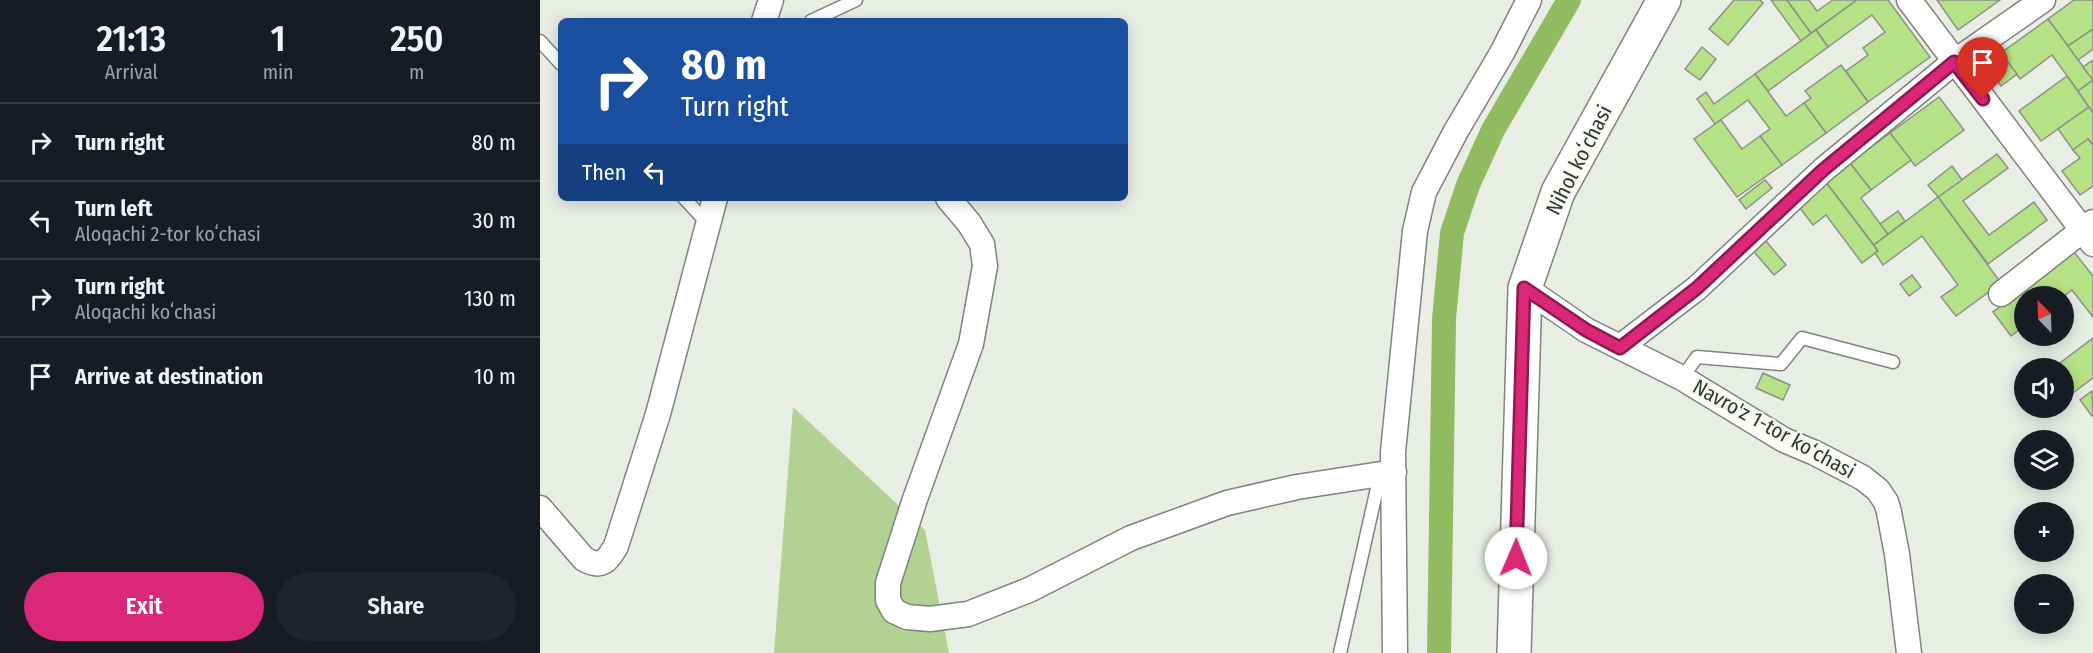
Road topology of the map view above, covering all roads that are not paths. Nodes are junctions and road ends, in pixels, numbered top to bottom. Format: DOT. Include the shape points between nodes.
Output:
graph roads {
  1 [pos="856,0"];
  2 [pos="1529,0"];
  3 [pos="1664,0"];
  4 [pos="1909,0"];
  5 [pos="2043,0"];
  6 [pos="817,18"];
  7 [pos="540,41"];
  8 [pos="558,61"];
  9 [pos="1954,62"];
  10 [pos="687,201"];
  11 [pos="714,201"];
  12 [pos="951,201"];
  13 [pos="708,224"];
  14 [pos="2089,232"];
  15 [pos="1524,288"];
  16 [pos="2001,294"];
  17 [pos="1620,348"];
  18 [pos="1893,362"];
  19 [pos="1682,378"];
  20 [pos="1387,473"];
  21 [pos="540,508"];
  22 [pos="1340,653"];
  23 [pos="1395,653"];
  24 [pos="1514,653"];
  25 [pos="1909,653"];
  1 -- 6 [label="lane"];
  2 -- 20 [label="street" via="1424,192 1414,231 1394,452"];
  3 -- 15 [label="main road, Nihol koʻchasi" via="1558,192"];
  4 -- 9 [label="street"];
  5 -- 9 [label="street"];
  7 -- 8 [label="lane"];
  9 -- 14 [label="street"];
  9 -- 17 [label="street" via="1823,170 1697,288"];
  10 -- 13 [label="lane"];
  11 -- 13 [label="street"];
  12 -- 20 [label="street" via="982,244 985,266 971,344 888,583 888,600 894,611 907,617 930,619 968,614 1029,590 1131,538 1227,503"];
  13 -- 21 [label="street" via="658,414 609,558 602,564 584,559"];
  14 -- 16 [label="street"];
  15 -- 17 [label="street"];
  15 -- 24 [label="main road, Nihol koʻchasi"];
  17 -- 19 [label="street"];
  18 -- 19 [label="lane" via="1802,338 1781,364 1696,357"];
  19 -- 25 [label="street" via="1878,490 1889,512 1897,554"];
  20 -- 22 [label="lane"];
  20 -- 23 [label="street"];
}
